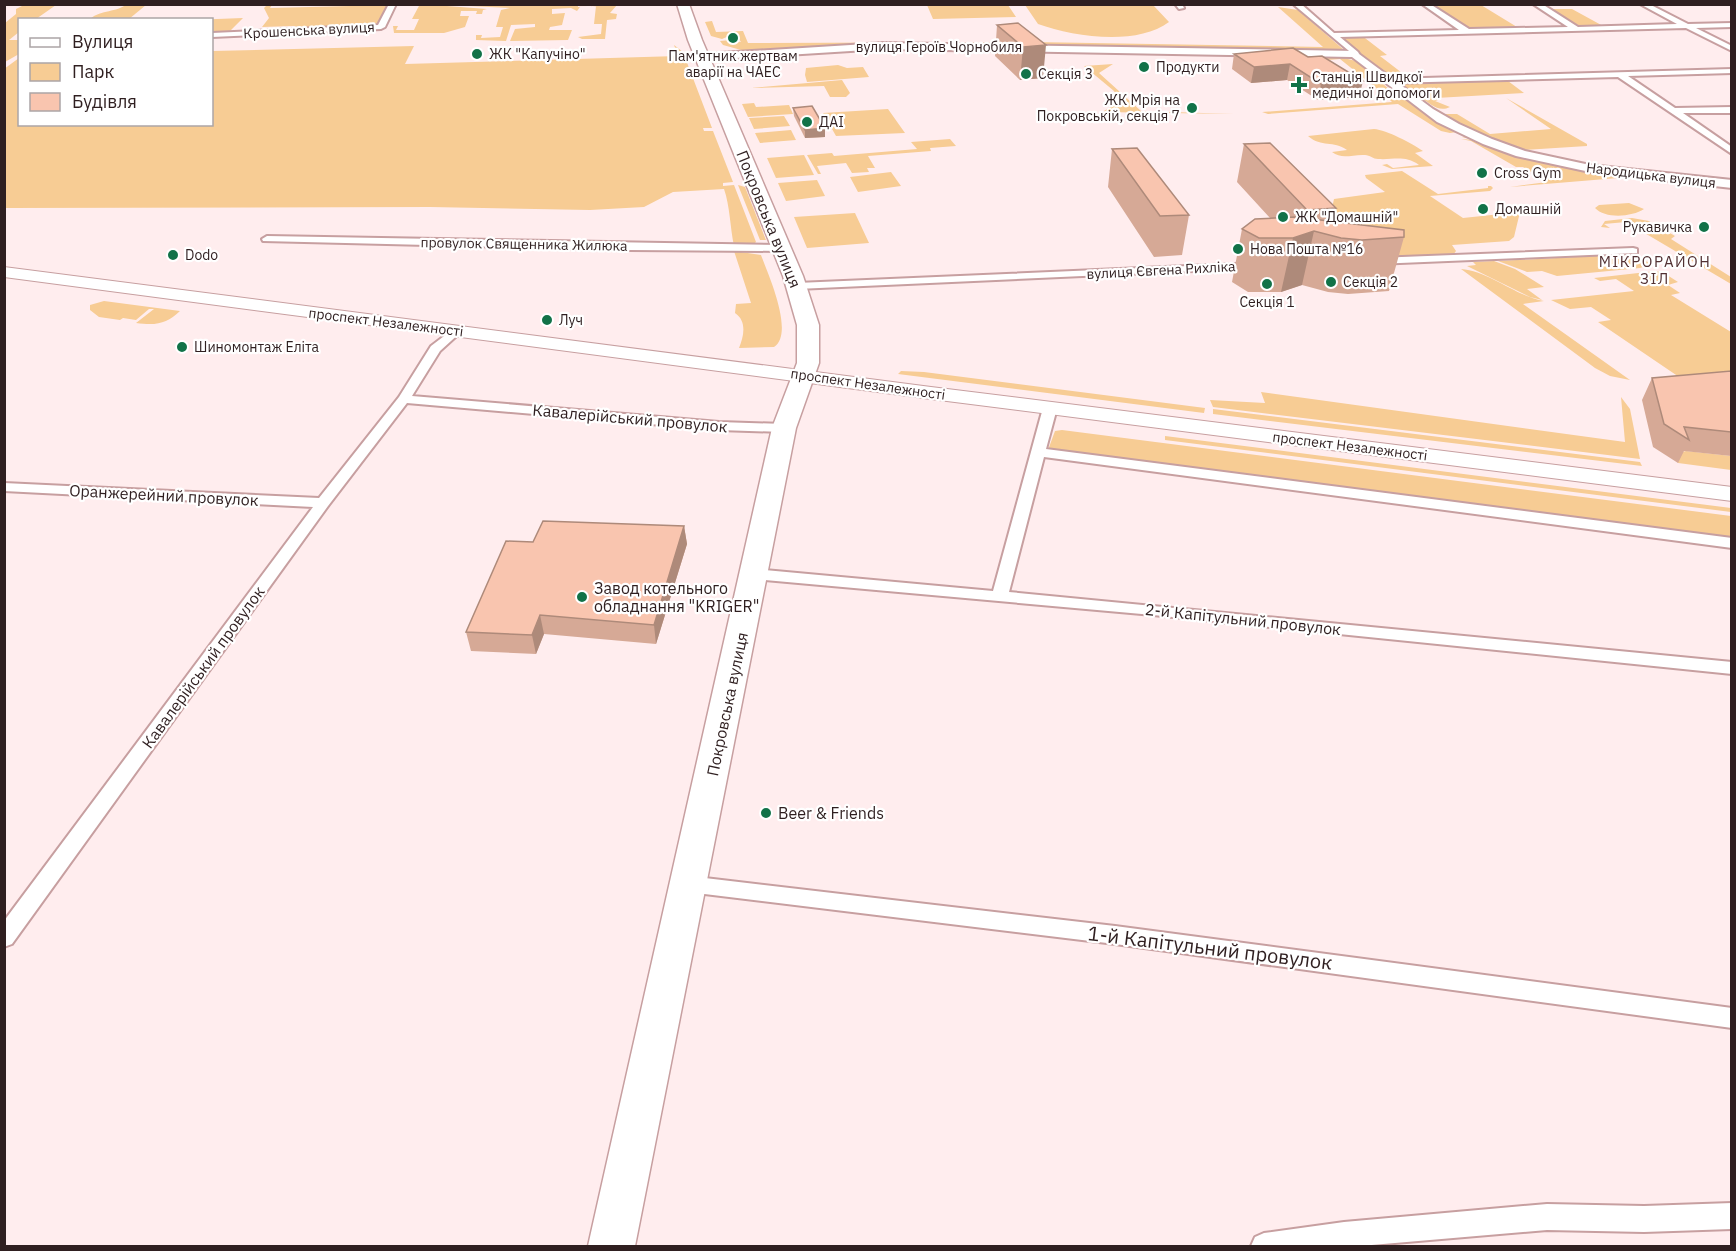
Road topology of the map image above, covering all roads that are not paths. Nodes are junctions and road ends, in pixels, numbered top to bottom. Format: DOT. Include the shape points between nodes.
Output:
graph roads {
  1 [pos="393,4"];
  2 [pos="683,4"];
  3 [pos="1296,4"];
  4 [pos="1425,4"];
  5 [pos="1536,4"];
  6 [pos="1643,4"];
  7 [pos="1731,25"];
  8 [pos="1685,26"];
  9 [pos="1577,29"];
  10 [pos="1466,32"];
  11 [pos="213,35"];
  12 [pos="1334,35"];
  13 [pos="1731,49"];
  14 [pos="1355,54"];
  15 [pos="703,57"];
  16 [pos="1731,71"];
  17 [pos="1621,75"];
  18 [pos="1390,81"];
  19 [pos="1672,111"];
  20 [pos="1731,111"];
  21 [pos="1731,151"];
  22 [pos="1731,184"];
  23 [pos="267,239"];
  24 [pos="781,248"];
  25 [pos="1633,251"];
  26 [pos="1359,262"];
  27 [pos="1267,265"];
  28 [pos="4,272"];
  29 [pos="797,286"];
  30 [pos="456,331"];
  31 [pos="805,375"];
  32 [pos="404,399"];
  33 [pos="1050,408"];
  34 [pos="784,428"];
  35 [pos="1038,452"];
  36 [pos="4,487"];
  37 [pos="1731,494"];
  38 [pos="323,503"];
  39 [pos="1731,543"];
  40 [pos="754,574"];
  41 [pos="1000,596"];
  42 [pos="1731,668"];
  43 [pos="688,884"];
  44 [pos="4,938"];
  45 [pos="1731,1018"];
  46 [pos="1731,1216"];
  47 [pos="611,1246"];
  48 [pos="1264,1246"];
  1 -- 11 [label="street, Крошенська вулиця" via="381,27"];
  2 -- 15 [label="highway, Покровська вулиця"];
  3 -- 12 [label="street, Народицька вулиця"];
  4 -- 10 [label="street"];
  5 -- 9 [label="street"];
  6 -- 8 [label="street"];
  7 -- 8 [label="street"];
  8 -- 9 [label="street"];
  8 -- 13 [label="street"];
  9 -- 10 [label="street"];
  10 -- 12 [label="street"];
  12 -- 14 [label="street, Народицька вулиця"];
  14 -- 15 [label="street, вулиця Героїв Чорнобиля" via="883,46"];
  14 -- 18 [label="street, Народицька вулиця"];
  15 -- 24 [label="highway, Покровська вулиця"];
  16 -- 17 [label="street"];
  17 -- 18 [label="street"];
  17 -- 19 [label="street"];
  18 -- 22 [label="street, Народицька вулиця" via="1454,126 1498,146 1603,170"];
  19 -- 20 [label="street"];
  19 -- 21 [label="street"];
  23 -- 24 [label="street, провулок Священника Жилюка"];
  24 -- 29 [label="highway, Покровська вулиця"];
  25 -- 26 [label="street"];
  27 -- 29 [label="street, вулиця Євгена Рихліка"];
  28 -- 30 [label="main road, проспект Незалежності"];
  29 -- 31 [label="highway, Покровська вулиця" via="811,336"];
  30 -- 31 [label="main road, проспект Незалежності"];
  30 -- 32 [label="street, Кавалерійський провулок" via="435,349"];
  31 -- 33 [label="main road, проспект Незалежності"];
  31 -- 34 [label="highway, Покровська вулиця"];
  32 -- 34 [label="street, Кавалерійський провулок"];
  32 -- 38 [label="street, Кавалерійський провулок"];
  33 -- 35 [label="street"];
  33 -- 37 [label="main road, проспект Незалежності"];
  34 -- 40 [label="highway, Покровська вулиця"];
  35 -- 39 [label="street"];
  35 -- 41 [label="street"];
  36 -- 38 [label="street, Оранжерейний провулок"];
  38 -- 44 [label="street, Кавалерійський провулок"];
  40 -- 41 [label="street, 2-й Капітульний провулок"];
  40 -- 43 [label="highway, Покровська вулиця"];
  41 -- 42 [label="street, 2-й Капітульний провулок"];
  43 -- 45 [label="street, 1-й Капітульний провулок" via="1115,935"];
  43 -- 47 [label="highway, Покровська вулиця"];
  46 -- 48 [label="street" via="1547,1217"];
}
